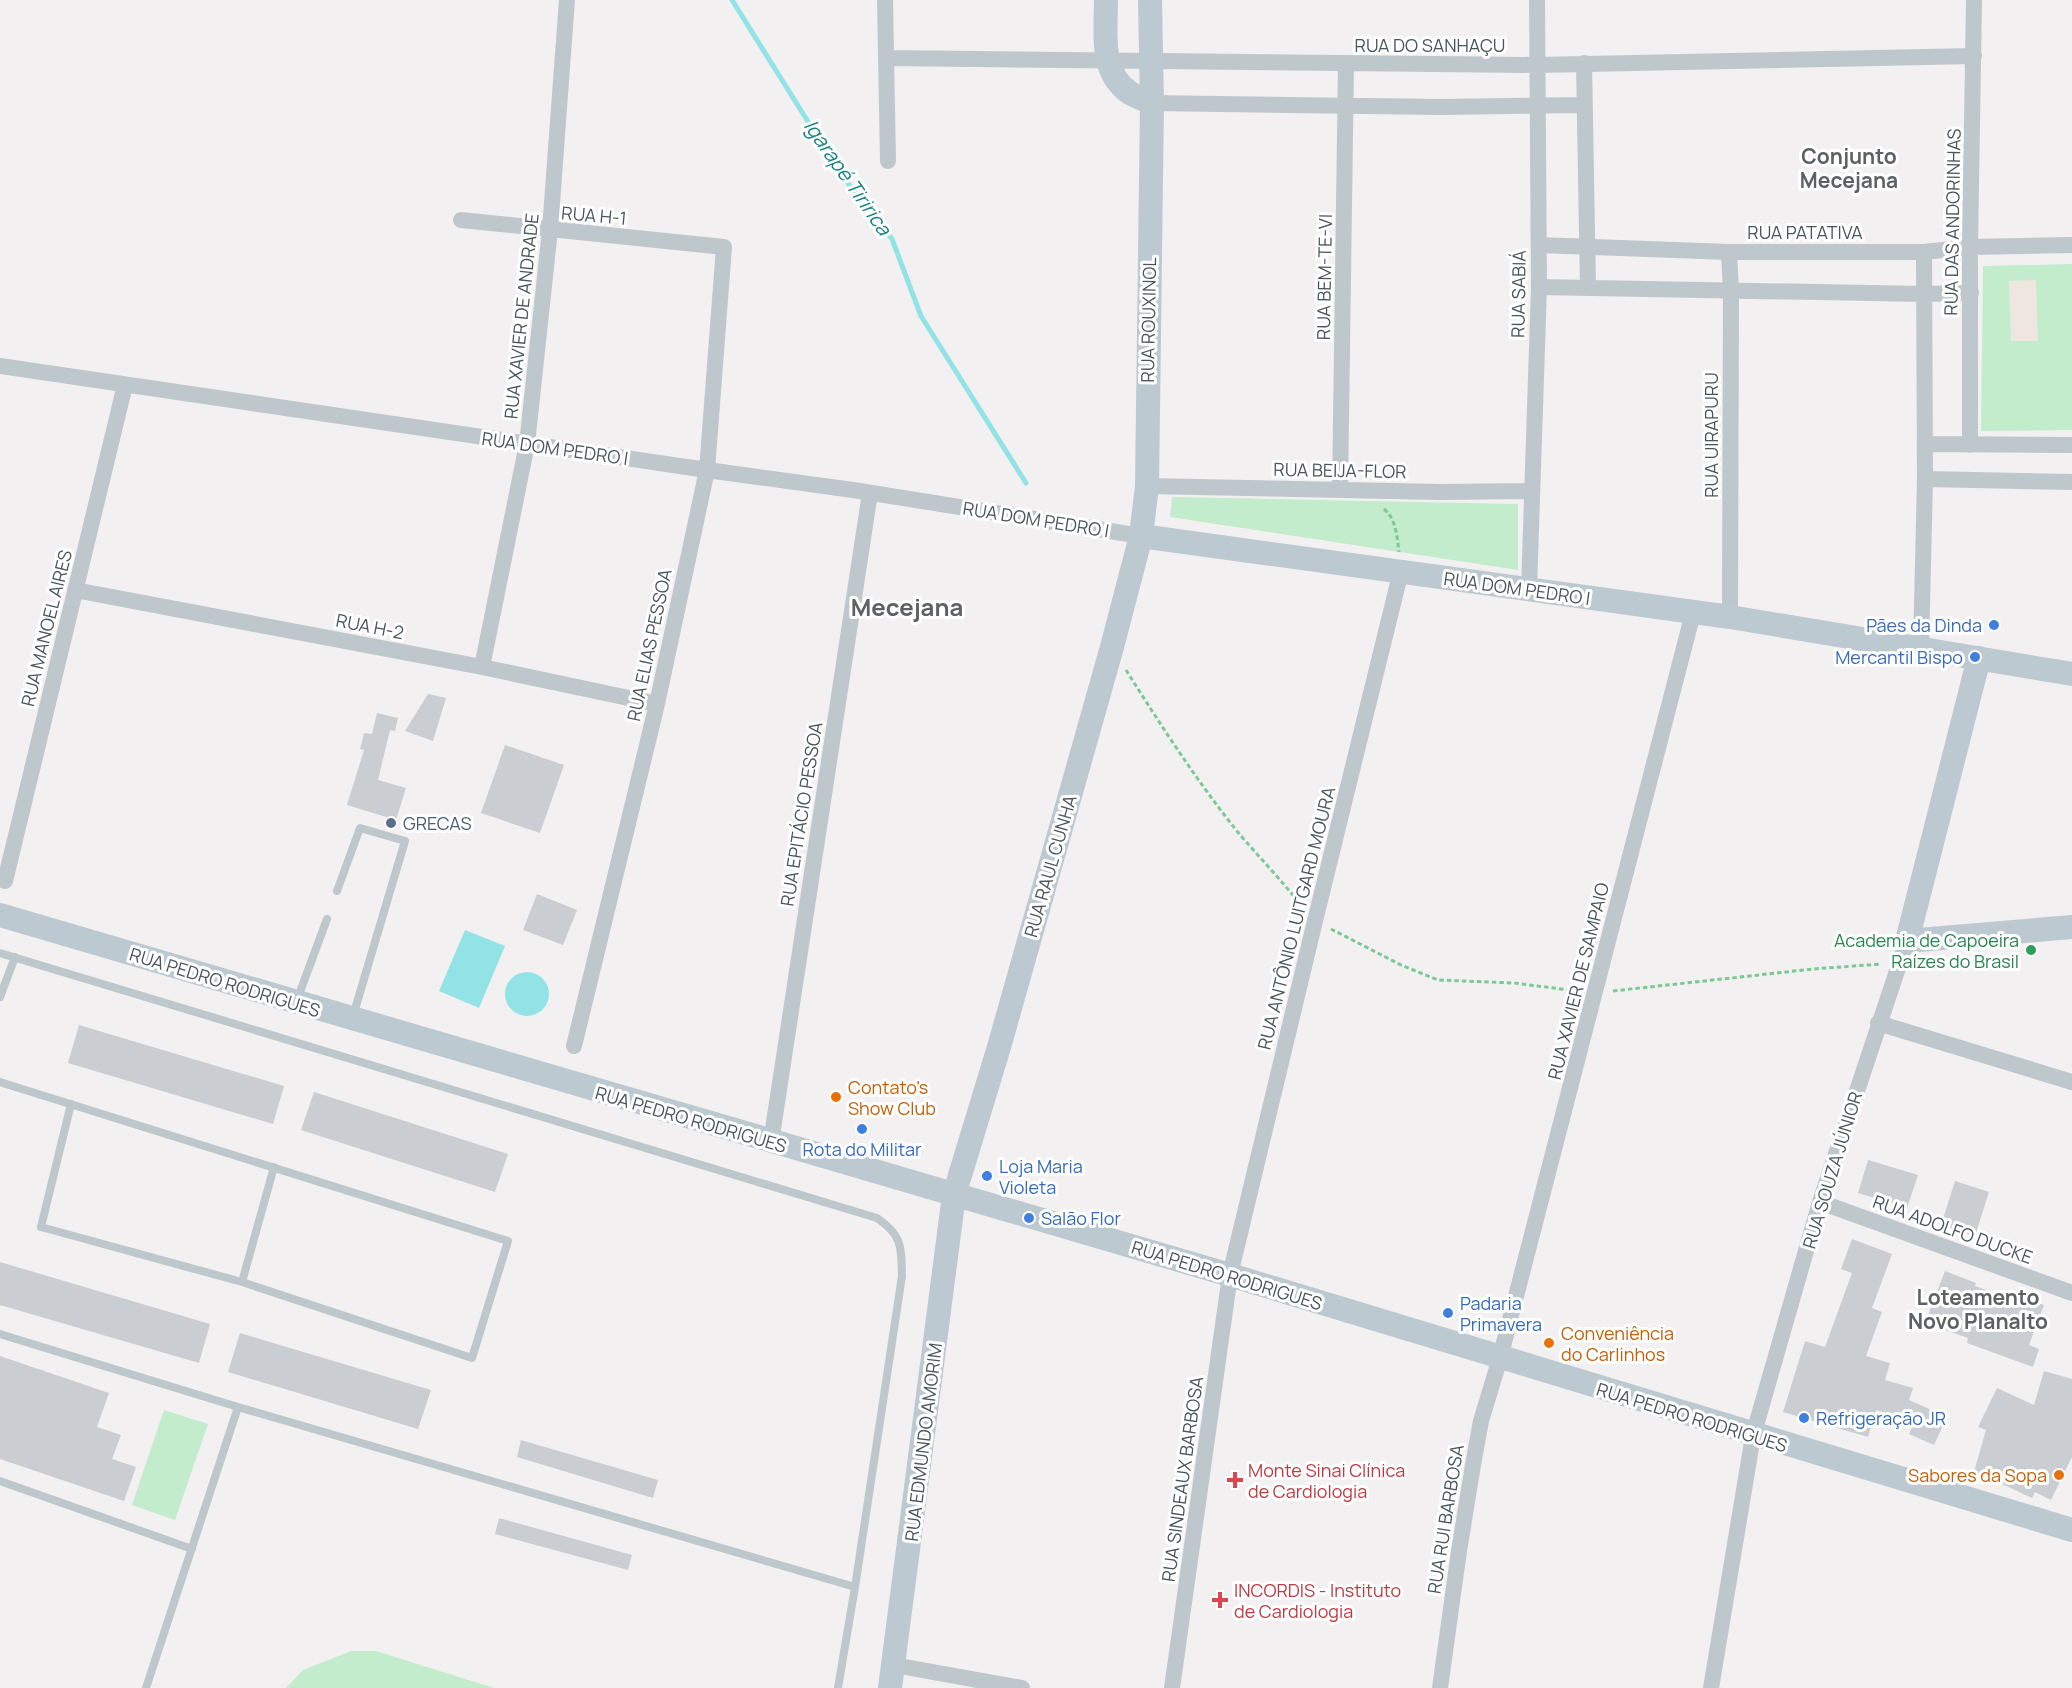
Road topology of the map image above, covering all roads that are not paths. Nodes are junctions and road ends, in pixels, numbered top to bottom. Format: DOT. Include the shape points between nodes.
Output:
graph roads {
  1 [pos="567,0"];
  2 [pos="885,0"];
  3 [pos="1106,0"];
  4 [pos="1150,0"];
  5 [pos="1537,0"];
  6 [pos="1974,0"];
  7 [pos="1974,56"];
  8 [pos="886,58"];
  9 [pos="1106,60"];
  10 [pos="1151,61"];
  11 [pos="1584,63"];
  12 [pos="1346,64"];
  13 [pos="1537,65"];
  14 [pos="1152,103"];
  15 [pos="1346,105"];
  16 [pos="1538,105"];
  17 [pos="1584,105"];
  18 [pos="888,161"];
  19 [pos="461,220"];
  20 [pos="550,230"];
  21 [pos="1539,245"];
  22 [pos="1586,245"];
  23 [pos="2072,245"];
  24 [pos="724,247"];
  25 [pos="1970,247"];
  26 [pos="1729,252"];
  27 [pos="1924,252"];
  28 [pos="1539,286"];
  29 [pos="1588,287"];
  30 [pos="1731,291"];
  31 [pos="1971,293"];
  32 [pos="1924,294"];
  33 [pos="0,366"];
  34 [pos="125,385"];
  35 [pos="527,444"];
  36 [pos="1925,444"];
  37 [pos="1970,445"];
  38 [pos="2072,446"];
  39 [pos="707,470"];
  40 [pos="1925,479"];
  41 [pos="2072,482"];
  42 [pos="1147,486"];
  43 [pos="1340,490"];
  44 [pos="1532,491"];
  45 [pos="870,493"];
  46 [pos="1141,536"];
  47 [pos="1401,571"];
  48 [pos="1529,589"];
  49 [pos="75,590"];
  50 [pos="1693,613"];
  51 [pos="1731,617"];
  52 [pos="1921,648"];
  53 [pos="1979,658"];
  54 [pos="482,667"];
  55 [pos="2072,674"];
  56 [pos="657,704"];
  57 [pos="5,880"];
  58 [pos="338,891"];
  59 [pos="0,915"];
  60 [pos="327,919"];
  61 [pos="2072,927"];
  62 [pos="1904,952"];
  63 [pos="0,953"];
  64 [pos="15,957"];
  65 [pos="0,997"];
  66 [pos="296,1003"];
  67 [pos="352,1020"];
  68 [pos="1878,1023"];
  69 [pos="574,1046"];
  70 [pos="0,1082"];
  71 [pos="2072,1082"];
  72 [pos="71,1104"];
  73 [pos="771,1142"];
  74 [pos="273,1167"];
  75 [pos="954,1195"];
  76 [pos="1820,1202"];
  77 [pos="1230,1275"];
  78 [pos="242,1282"];
  79 [pos="2072,1293"];
  80 [pos="0,1334"];
  81 [pos="1500,1358"];
  82 [pos="238,1407"];
  83 [pos="1753,1436"];
  84 [pos="0,1481"];
  85 [pos="2072,1530"];
  86 [pos="192,1549"];
  87 [pos="855,1587"];
  88 [pos="892,1676"];
  89 [pos="146,1688"];
  90 [pos="838,1688"];
  91 [pos="1022,1688"];
  92 [pos="1172,1688"];
  93 [pos="1440,1688"];
  94 [pos="1711,1688"];
  1 -- 20 [label="street, RUA XAVIER DE ANDRADE"];
  2 -- 8 [label="street"];
  3 -- 9 [label="street"];
  4 -- 10 [label="street, RUA ROUXINOL"];
  5 -- 13 [label="street, RUA SABIÁ"];
  6 -- 7 [label="street, RUA DAS ANDORINHAS"];
  7 -- 11 [label="street, RUA DO SANHAÇU"];
  7 -- 25 [label="street, RUA DAS ANDORINHAS"];
  8 -- 9 [label="street, RUA DO SANHAÇU"];
  8 -- 18 [label="street"];
  9 -- 10 [label="street, RUA DO SANHAÇU"];
  9 -- 14 [label="street" via="1116,80 1130,93"];
  10 -- 12 [label="street, RUA DO SANHAÇU"];
  10 -- 14 [label="street, RUA ROUXINOL"];
  11 -- 13 [label="street, RUA DO SANHAÇU"];
  11 -- 17 [label="street"];
  12 -- 13 [label="street, RUA DO SANHAÇU"];
  12 -- 15 [label="street, RUA BEM-TE-VI"];
  13 -- 16 [label="street, RUA SABIÁ"];
  14 -- 15 [label="street"];
  14 -- 42 [label="street, RUA ROUXINOL"];
  15 -- 16 [label="street"];
  15 -- 43 [label="street, RUA BEM-TE-VI"];
  16 -- 17 [label="street"];
  16 -- 21 [label="street, RUA SABIÁ"];
  17 -- 22 [label="street"];
  19 -- 20 [label="street, RUA H-1"];
  20 -- 24 [label="street, RUA H-1"];
  20 -- 35 [label="street, RUA XAVIER DE ANDRADE"];
  21 -- 22 [label="street, RUA PATATIVA"];
  21 -- 28 [label="street, RUA SABIÁ"];
  22 -- 26 [label="street, RUA PATATIVA"];
  22 -- 29 [label="street"];
  23 -- 25 [label="street, RUA PATATIVA"];
  24 -- 39 [label="street, RUA ELIAS PESSOA"];
  25 -- 27 [label="street, RUA PATATIVA"];
  25 -- 31 [label="street, RUA DAS ANDORINHAS"];
  26 -- 27 [label="street, RUA PATATIVA"];
  26 -- 30 [label="street, RUA UIRAPURU"];
  27 -- 32 [label="street, RUA DAS ANDORINHAS"];
  28 -- 29 [label="street"];
  28 -- 44 [label="street, RUA SABIÁ"];
  29 -- 30 [label="street"];
  30 -- 32 [label="street"];
  30 -- 51 [label="street, RUA UIRAPURU"];
  31 -- 32 [label="street"];
  31 -- 37 [label="street, RUA DAS ANDORINHAS"];
  32 -- 36 [label="street, RUA DAS ANDORINHAS"];
  33 -- 34 [label="street, RUA DOM PEDRO I"];
  34 -- 35 [label="street, RUA DOM PEDRO I"];
  34 -- 49 [label="street, RUA MANOEL AIRES"];
  35 -- 39 [label="street, RUA DOM PEDRO I"];
  35 -- 54 [label="street, RUA XAVIER DE ANDRADE"];
  36 -- 37 [label="street"];
  36 -- 40 [label="street, RUA DAS ANDORINHAS"];
  37 -- 38 [label="street"];
  39 -- 45 [label="street, RUA DOM PEDRO I"];
  39 -- 56 [label="street, RUA ELIAS PESSOA"];
  40 -- 41 [label="street"];
  40 -- 52 [label="street, RUA DAS ANDORINHAS"];
  42 -- 43 [label="street, RUA BEIJA-FLOR"];
  42 -- 46 [label="street, RUA ROUXINOL"];
  43 -- 44 [label="street, RUA BEIJA-FLOR"];
  44 -- 48 [label="street, RUA SABIÁ"];
  45 -- 46 [label="street, RUA DOM PEDRO I"];
  45 -- 73 [label="street, RUA EPITÁCIO PESSOA"];
  46 -- 47 [label="street, RUA DOM PEDRO I"];
  46 -- 75 [label="street, RUA RAUL CUNHA" via="1113,647"];
  47 -- 48 [label="street, RUA DOM PEDRO I"];
  47 -- 77 [label="street, RUA ANTÔNIO LUITGARD MOURA"];
  48 -- 50 [label="street, RUA DOM PEDRO I"];
  49 -- 54 [label="street, RUA H-2"];
  49 -- 57 [label="street, RUA MANOEL AIRES"];
  50 -- 51 [label="street, RUA DOM PEDRO I"];
  50 -- 81 [label="street, RUA XAVIER DE SAMPAIO"];
  51 -- 52 [label="street, RUA DOM PEDRO I"];
  52 -- 53 [label="street, RUA DOM PEDRO I"];
  53 -- 55 [label="street, RUA DOM PEDRO I"];
  53 -- 62 [label="street, RUA SOUZA JÚNIOR"];
  54 -- 56 [label="street, RUA H-2"];
  56 -- 69 [label="street, RUA ELIAS PESSOA"];
  58 -- 67 [label="lane" via="360,828 405,841"];
  59 -- 66 [label="street, RUA PEDRO RODRIGUES"];
  60 -- 66 [label="lane"];
  61 -- 62 [label="street"];
  62 -- 68 [label="street, RUA SOUZA JÚNIOR"];
  63 -- 64 [label="lane"];
  64 -- 65 [label="lane"];
  64 -- 87 [label="lane" via="878,1218 892,1228 899,1241 902,1276"];
  66 -- 67 [label="street, RUA PEDRO RODRIGUES"];
  67 -- 73 [label="street, RUA PEDRO RODRIGUES"];
  68 -- 71 [label="street"];
  68 -- 76 [label="street, RUA SOUZA JÚNIOR"];
  70 -- 72 [label="lane"];
  72 -- 74 [label="lane"];
  72 -- 78 [label="lane" via="41,1227"];
  73 -- 75 [label="street, RUA PEDRO RODRIGUES"];
  74 -- 78 [label="lane"];
  74 -- 78 [label="lane" via="508,1241 472,1358"];
  75 -- 77 [label="street, RUA PEDRO RODRIGUES"];
  75 -- 88 [label="street, RUA EDMUNDO AMORIM"];
  76 -- 79 [label="street, RUA ADOLFO DUCKE"];
  76 -- 83 [label="street, RUA SOUZA JÚNIOR"];
  77 -- 81 [label="street, RUA PEDRO RODRIGUES"];
  77 -- 92 [label="street, RUA SINDEAUX BARBOSA"];
  80 -- 82 [label="lane"];
  81 -- 83 [label="street, RUA PEDRO RODRIGUES"];
  81 -- 93 [label="street, RUA RUI BARBOSA" via="1481,1421"];
  82 -- 86 [label="lane"];
  82 -- 87 [label="lane"];
  83 -- 85 [label="street, RUA PEDRO RODRIGUES"];
  83 -- 94 [label="street, RUA SOUZA JÚNIOR"];
  84 -- 86 [label="lane"];
  86 -- 89 [label="lane"];
  87 -- 90 [label="lane"];
  88 -- 91 [label="street"];
}
